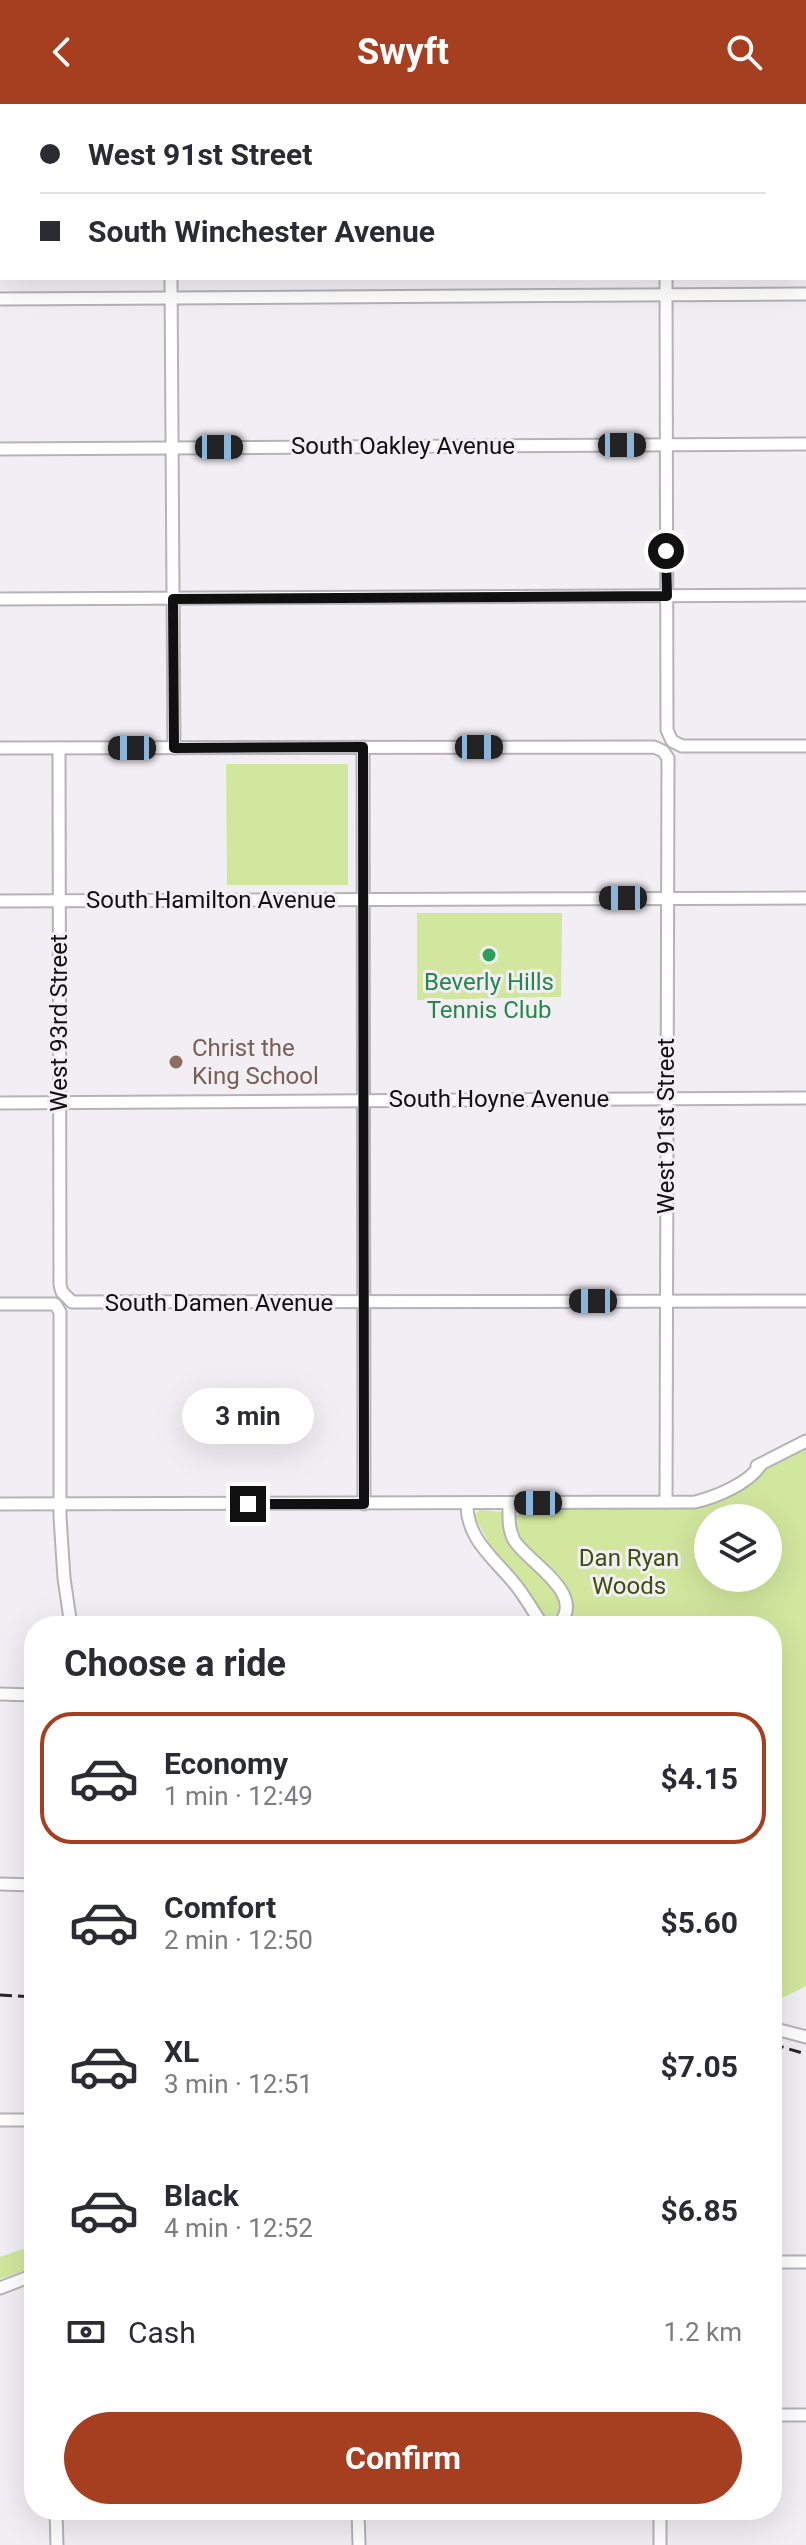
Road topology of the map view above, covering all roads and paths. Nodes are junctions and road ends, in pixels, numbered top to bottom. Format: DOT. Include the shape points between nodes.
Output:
graph roads {
  1 [pos="171,280"];
  2 [pos="666,280"];
  3 [pos="666,294"];
  4 [pos="806,294"];
  5 [pos="172,298"];
  6 [pos="0,299"];
  7 [pos="806,444"];
  8 [pos="666,445"];
  9 [pos="172,447"];
  10 [pos="0,449"];
  11 [pos="806,595"];
  12 [pos="667,596"];
  13 [pos="0,599"];
  14 [pos="173,599"];
  15 [pos="806,746"];
  16 [pos="363,747"];
  17 [pos="0,748"];
  18 [pos="59,748"];
  19 [pos="174,748"];
  20 [pos="666,898"];
  21 [pos="806,898"];
  22 [pos="364,899"];
  23 [pos="0,901"];
  24 [pos="59,901"];
  25 [pos="666,1098"];
  26 [pos="806,1098"];
  27 [pos="364,1100"];
  28 [pos="0,1103"];
  29 [pos="60,1103"];
  30 [pos="61,1301"];
  31 [pos="666,1301"];
  32 [pos="806,1301"];
  33 [pos="364,1302"];
  34 [pos="0,1304"];
  35 [pos="806,1441"];
  36 [pos="666,1502"];
  37 [pos="467,1503"];
  38 [pos="509,1503"];
  39 [pos="0,1504"];
  40 [pos="60,1504"];
  41 [pos="364,1504"];
  42 [pos="70,1616"];
  43 [pos="536,1616"];
  44 [pos="564,1616"];
  45 [pos="0,1694"];
  46 [pos="24,1695"];
  47 [pos="0,1884"];
  48 [pos="24,1885"];
  49 [pos="782,2031"];
  50 [pos="806,2037"];
  51 [pos="0,2120"];
  52 [pos="24,2120"];
  53 [pos="782,2262"];
  54 [pos="806,2262"];
  55 [pos="24,2279"];
  56 [pos="0,2288"];
  57 [pos="782,2415"];
  58 [pos="806,2415"];
  59 [pos="56,2520"];
  60 [pos="358,2520"];
  61 [pos="660,2520"];
  62 [pos="57,2545"];
  63 [pos="359,2545"];
  64 [pos="660,2545"];
  1 -- 5 [label="street"];
  2 -- 3 [label="street"];
  3 -- 4 [label="street"];
  3 -- 5 [label="street"];
  3 -- 8 [label="street"];
  5 -- 6 [label="street"];
  5 -- 9 [label="street"];
  7 -- 8 [label="street, South Oakley Avenue"];
  8 -- 9 [label="street, South Oakley Avenue"];
  8 -- 12 [label="street"];
  9 -- 10 [label="street, South Oakley Avenue"];
  9 -- 14 [label="street"];
  11 -- 12 [label="street"];
  12 -- 14 [label="street"];
  12 -- 15 [label="street" via="667,730 672,741 682,746"];
  13 -- 14 [label="street"];
  14 -- 19 [label="street"];
  16 -- 19 [label="street"];
  16 -- 20 [label="street, West 91st Street" via="663,751 668,758"];
  16 -- 22 [label="street"];
  17 -- 18 [label="street"];
  18 -- 19 [label="street"];
  18 -- 24 [label="street, West 93rd Street"];
  20 -- 21 [label="street, South Hamilton Avenue"];
  20 -- 22 [label="street, South Hamilton Avenue"];
  20 -- 25 [label="street, West 91st Street"];
  22 -- 24 [label="street, South Hamilton Avenue"];
  22 -- 27 [label="street"];
  23 -- 24 [label="street, South Hamilton Avenue"];
  24 -- 29 [label="street, West 93rd Street"];
  25 -- 26 [label="street, South Hoyne Avenue"];
  25 -- 27 [label="street, South Hoyne Avenue"];
  25 -- 31 [label="street, West 91st Street"];
  27 -- 29 [label="street, South Hoyne Avenue"];
  27 -- 33 [label="street"];
  28 -- 29 [label="street, South Hoyne Avenue"];
  29 -- 30 [label="street, West 93rd Street"];
  30 -- 33 [label="street, South Damen Avenue"];
  30 -- 34 [label="street, South Damen Avenue"];
  30 -- 40 [label="street, West 93rd Street"];
  31 -- 32 [label="street, South Damen Avenue"];
  31 -- 33 [label="street, South Damen Avenue"];
  31 -- 36 [label="street, West 91st Street"];
  33 -- 41 [label="street"];
  35 -- 36 [label="street" via="752,1467 708,1499"];
  36 -- 38 [label="street"];
  37 -- 38 [label="street"];
  37 -- 41 [label="street"];
  37 -- 43 [label="street" via="482,1548"];
  38 -- 44 [label="street" via="513,1538 562,1592"];
  39 -- 40 [label="street"];
  40 -- 41 [label="street"];
  40 -- 42 [label="street, West 93rd Street"];
  45 -- 46 [label="street"];
  47 -- 48 [label="street"];
  49 -- 50 [label="street"];
  51 -- 52 [label="street"];
  53 -- 54 [label="street"];
  55 -- 56 [label="street"];
  57 -- 58 [label="street"];
  59 -- 62 [label="street"];
  60 -- 63 [label="street"];
  61 -- 64 [label="street"];
}
